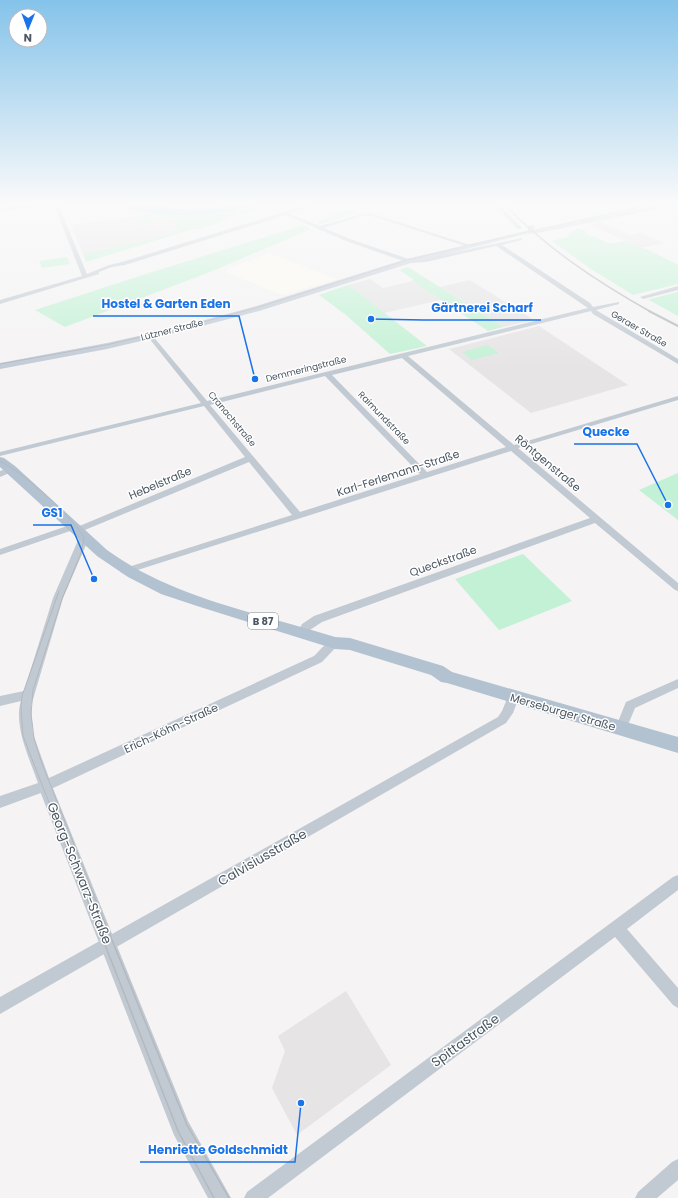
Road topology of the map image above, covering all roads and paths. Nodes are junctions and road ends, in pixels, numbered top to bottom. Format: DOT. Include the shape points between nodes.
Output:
graph roads {
  1 [pos="80,258"];
  2 [pos="143,258"];
  3 [pos="400,258"];
  4 [pos="417,258"];
  5 [pos="423,258"];
  6 [pos="435,258"];
  7 [pos="519,258"];
  8 [pos="409,261"];
  9 [pos="88,275"];
  10 [pos="678,288"];
  11 [pos="643,297"];
  12 [pos="0,302"];
  13 [pos="617,303"];
  14 [pos="592,310"];
  15 [pos="150,336"];
  16 [pos="404,356"];
  17 [pos="678,362"];
  18 [pos="0,366"];
  19 [pos="327,374"];
  20 [pos="678,398"];
  21 [pos="206,404"];
  22 [pos="511,448"];
  23 [pos="0,454"];
  24 [pos="251,458"];
  25 [pos="0,461"];
  26 [pos="5,472"];
  27 [pos="426,476"];
  28 [pos="298,516"];
  29 [pos="596,519"];
  30 [pos="78,532"];
  31 [pos="0,552"];
  32 [pos="125,571"];
  33 [pos="678,588"];
  34 [pos="302,633"];
  35 [pos="336,642"];
  36 [pos="678,683"];
  37 [pos="27,695"];
  38 [pos="513,697"];
  39 [pos="0,701"];
  40 [pos="621,729"];
  41 [pos="678,745"];
  42 [pos="45,786"];
  43 [pos="0,802"];
  44 [pos="678,882"];
  45 [pos="617,928"];
  46 [pos="109,945"];
  47 [pos="678,1000"];
  48 [pos="0,1006"];
  49 [pos="678,1168"];
  50 [pos="220,1198"];
  51 [pos="253,1198"];
  52 [pos="644,1198"];
  1 -- 9 [label="street"];
  2 -- 9 [label="street"];
  3 -- 8 [label="street"];
  4 -- 8 [label="main road, Lützner Straße"];
  5 -- 8 [label="main road, Lützner Straße"];
  6 -- 8 [label="street, Lützner Straße"];
  7 -- 14 [label="street, Geraer Straße" via="588,304"];
  8 -- 15 [label="main road, Lützner Straße" via="256,309"];
  9 -- 12 [label="street"];
  10 -- 11 [label="street"];
  13 -- 14 [label="street, Demmeringstraße"];
  14 -- 16 [label="street, Demmeringstraße"];
  14 -- 17 [label="street, Geraer Straße"];
  15 -- 18 [label="main road, Lützner Straße"];
  15 -- 21 [label="street, Cranachstraße"];
  16 -- 19 [label="street, Demmeringstraße"];
  16 -- 22 [label="street, Röntgenstraße"];
  19 -- 21 [label="street, Demmeringstraße"];
  19 -- 27 [label="street, Raimundstraße"];
  20 -- 22 [label="street, Karl-Ferlemann-Straße"];
  21 -- 23 [label="street, Demmeringstraße"];
  21 -- 24 [label="street, Cranachstraße"];
  22 -- 27 [label="street, Karl-Ferlemann-Straße"];
  22 -- 29 [label="street, Röntgenstraße"];
  24 -- 28 [label="street, Cranachstraße"];
  24 -- 30 [label="street, Hebelstraße"];
  25 -- 26 [label="main road, Merseburger Straße / B 87"];
  26 -- 30 [label="main road, Merseburger Straße / B 87"];
  27 -- 28 [label="street, Karl-Ferlemann-Straße"];
  28 -- 32 [label="street, Karl-Ferlemann-Straße"];
  29 -- 33 [label="street, Röntgenstraße"];
  29 -- 34 [label="street, Queckstraße" via="318,619"];
  30 -- 31 [label="street, Hebelstraße"];
  30 -- 32 [label="main road, Merseburger Straße / B 87"];
  30 -- 37 [label="street, Georg-Schwarz-Straße"];
  32 -- 34 [label="main road, Merseburger Straße / B 87" via="191,599"];
  34 -- 35 [label="main road, Merseburger Straße / B 87"];
  35 -- 38 [label="main road, Merseburger Straße / B 87" via="340,647 371,660 436,677 447,677"];
  35 -- 42 [label="street, Erich-Köhn-Straße" via="318,659"];
  36 -- 40 [label="street" via="630,705"];
  37 -- 39 [label="street"];
  37 -- 42 [label="street, Georg-Schwarz-Straße" via="27,734"];
  38 -- 40 [label="main road, Merseburger Straße / B 87"];
  38 -- 46 [label="street, Calvisiusstraße" via="502,720"];
  40 -- 41 [label="main road, Merseburger Straße / B 87"];
  42 -- 43 [label="street, Erich-Köhn-Straße"];
  42 -- 46 [label="street, Georg-Schwarz-Straße"];
  44 -- 45 [label="street, Spittastraße"];
  45 -- 47 [label="street"];
  45 -- 51 [label="street, Spittastraße"];
  46 -- 48 [label="street, Calvisiusstraße"];
  46 -- 50 [label="street, Georg-Schwarz-Straße" via="181,1128"];
  49 -- 52 [label="street"];
}
